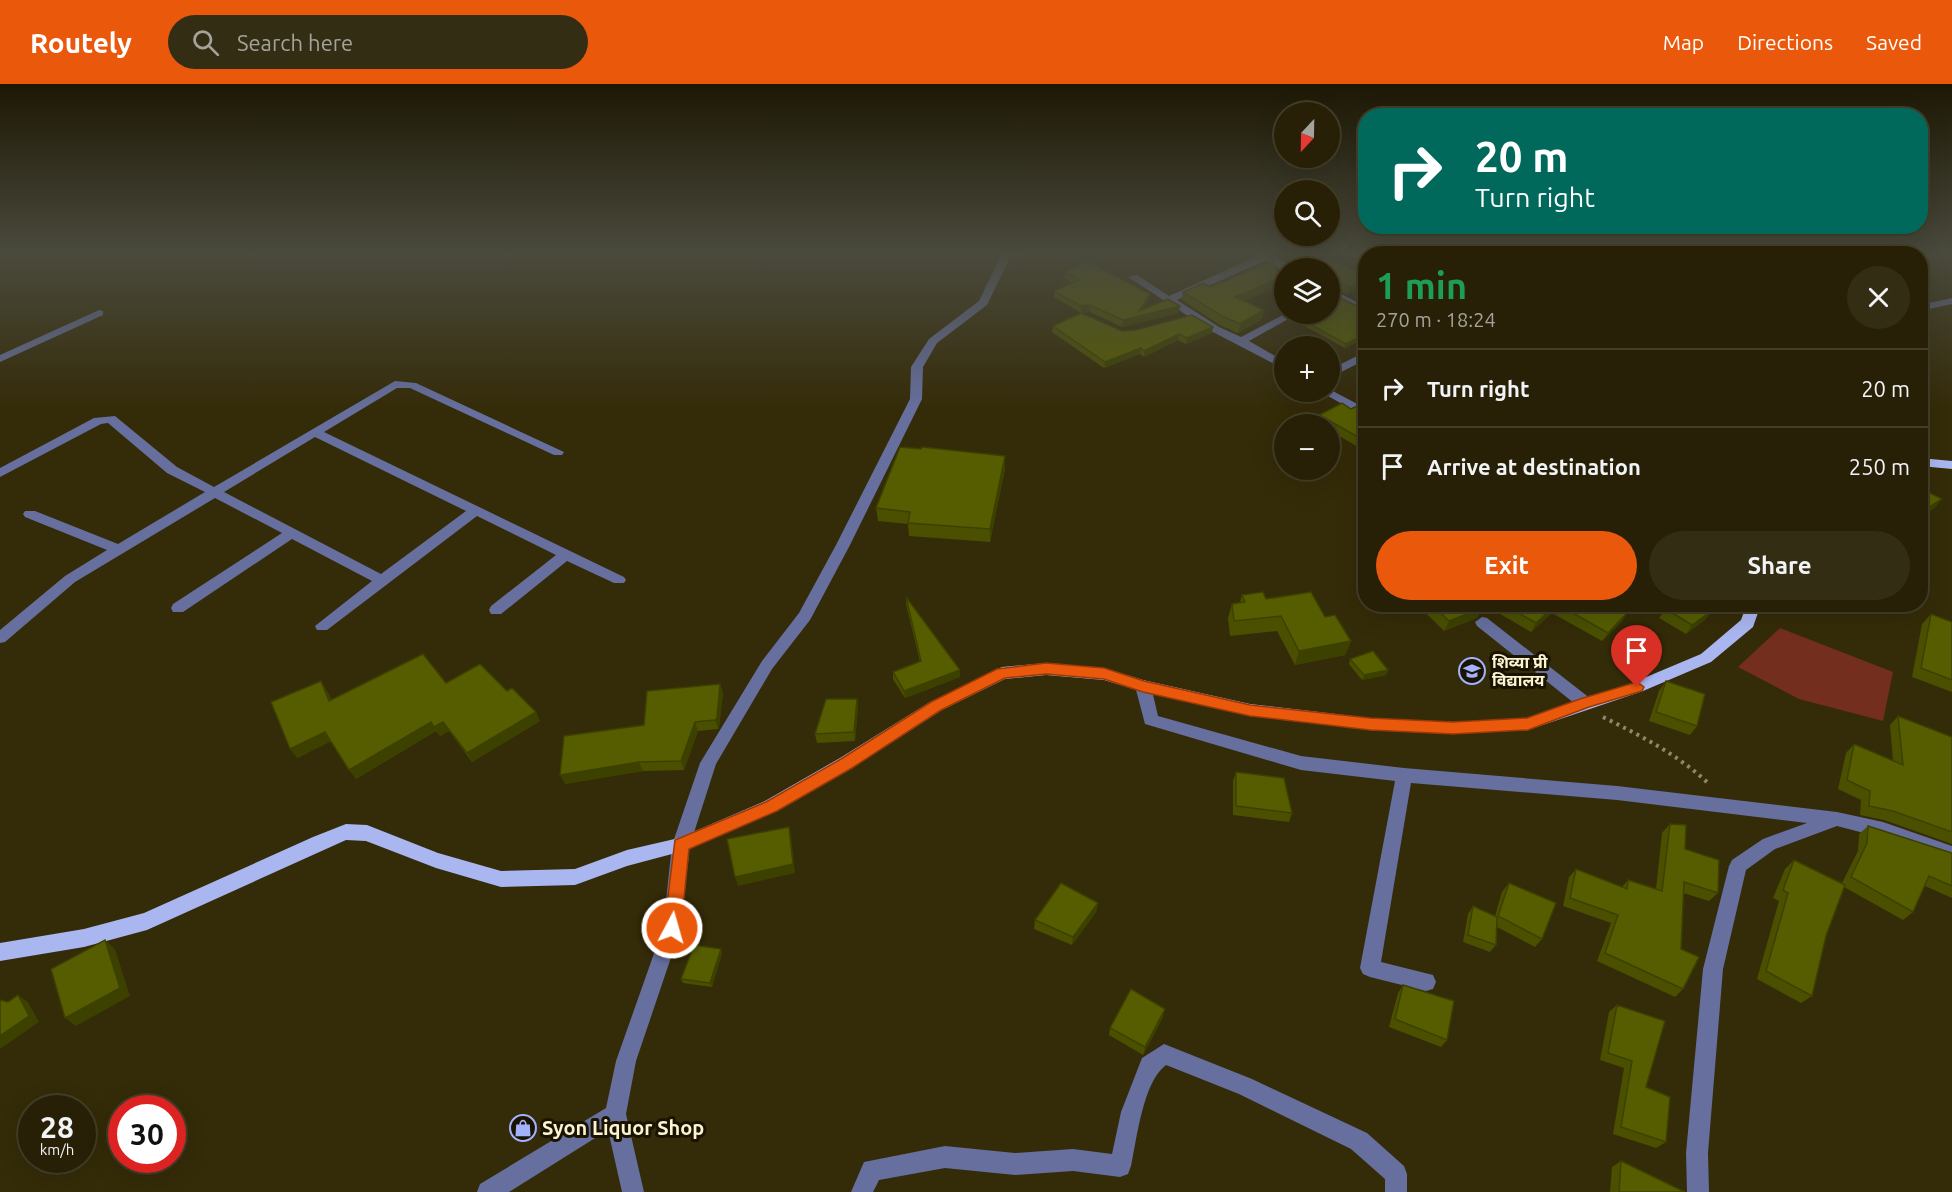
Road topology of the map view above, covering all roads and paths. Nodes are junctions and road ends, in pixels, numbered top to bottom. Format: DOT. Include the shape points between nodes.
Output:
graph roads {
  1 [pos="978,307"];
  2 [pos="1175,307"];
  3 [pos="99,313"];
  4 [pos="1274,324"];
  5 [pos="1241,341"];
  6 [pos="0,359"];
  7 [pos="1358,359"];
  8 [pos="1274,360"];
  9 [pos="1340,369"];
  10 [pos="1340,399"];
  11 [pos="1358,409"];
  12 [pos="314,432"];
  13 [pos="558,452"];
  14 [pos="1928,463"];
  15 [pos="1952,465"];
  16 [pos="0,473"];
  17 [pos="214,492"];
  18 [pos="476,510"];
  19 [pos="30,513"];
  20 [pos="292,533"];
  21 [pos="119,550"];
  22 [pos="566,554"];
  23 [pos="383,580"];
  24 [pos="619,580"];
  25 [pos="178,608"];
  26 [pos="496,610"];
  27 [pos="1751,612"];
  28 [pos="1482,622"];
  29 [pos="322,626"];
  30 [pos="0,638"];
  31 [pos="1143,686"];
  32 [pos="1585,703"];
  33 [pos="1404,775"];
  34 [pos="1736,807"];
  35 [pos="1836,819"];
  36 [pos="681,845"];
  37 [pos="1952,854"];
  38 [pos="0,952"];
  39 [pos="1426,982"];
  40 [pos="615,1114"];
  41 [pos="488,1192"];
  42 [pos="633,1192"];
  43 [pos="862,1192"];
  44 [pos="1396,1192"];
  45 [pos="1698,1192"];
  1 -- 36 [label="street" via="933,341 917,367 916,399 805,616 767,665 708,763"];
  2 -- 5 [label="street" via="1186,317"];
  3 -- 6 [label="street"];
  4 -- 5 [label="street"];
  5 -- 8 [label="street"];
  7 -- 9 [label="street"];
  10 -- 11 [label="street"];
  12 -- 13 [label="street" via="385,388 401,383"];
  12 -- 17 [label="street"];
  12 -- 18 [label="street"];
  14 -- 15 [label="main road"];
  16 -- 17 [label="street" via="98,421 111,419 172,470"];
  17 -- 20 [label="street"];
  17 -- 21 [label="street"];
  18 -- 22 [label="street"];
  18 -- 23 [label="street"];
  19 -- 21 [label="street"];
  20 -- 23 [label="street"];
  20 -- 25 [label="street"];
  21 -- 30 [label="street" via="70,579"];
  22 -- 24 [label="street"];
  22 -- 26 [label="street"];
  23 -- 29 [label="street"];
  27 -- 32 [label="main road" via="1748,623 1706,658 1637,687"];
  28 -- 32 [label="street"];
  31 -- 32 [label="main road" via="1250,710 1370,724 1453,728 1528,724"];
  31 -- 33 [label="street" via="1151,720 1301,763"];
  31 -- 36 [label="main road" via="1104,674 1046,669 1002,673 936,706 771,806"];
  32 -- 34 [label="path" via="1608,721 1655,743 1693,769"];
  33 -- 34 [label="street"];
  33 -- 39 [label="street" via="1370,968"];
  34 -- 35 [label="street"];
  35 -- 37 [label="street" via="1883,830"];
  35 -- 45 [label="street" via="1769,844 1738,866 1713,969 1697,1153"];
  36 -- 38 [label="main road" via="627,858 575,877 501,879 436,860 367,833 346,832 147,921 84,938"];
  36 -- 40 [label="street" via="672,928 626,1061"];
  40 -- 41 [label="street"];
  40 -- 42 [label="street"];
  43 -- 44 [label="street" via="873,1170 945,1157 1015,1164 1073,1160 1120,1166 1132,1112 1149,1065 1164,1054 1245,1086 1359,1141 1396,1174"];
}
